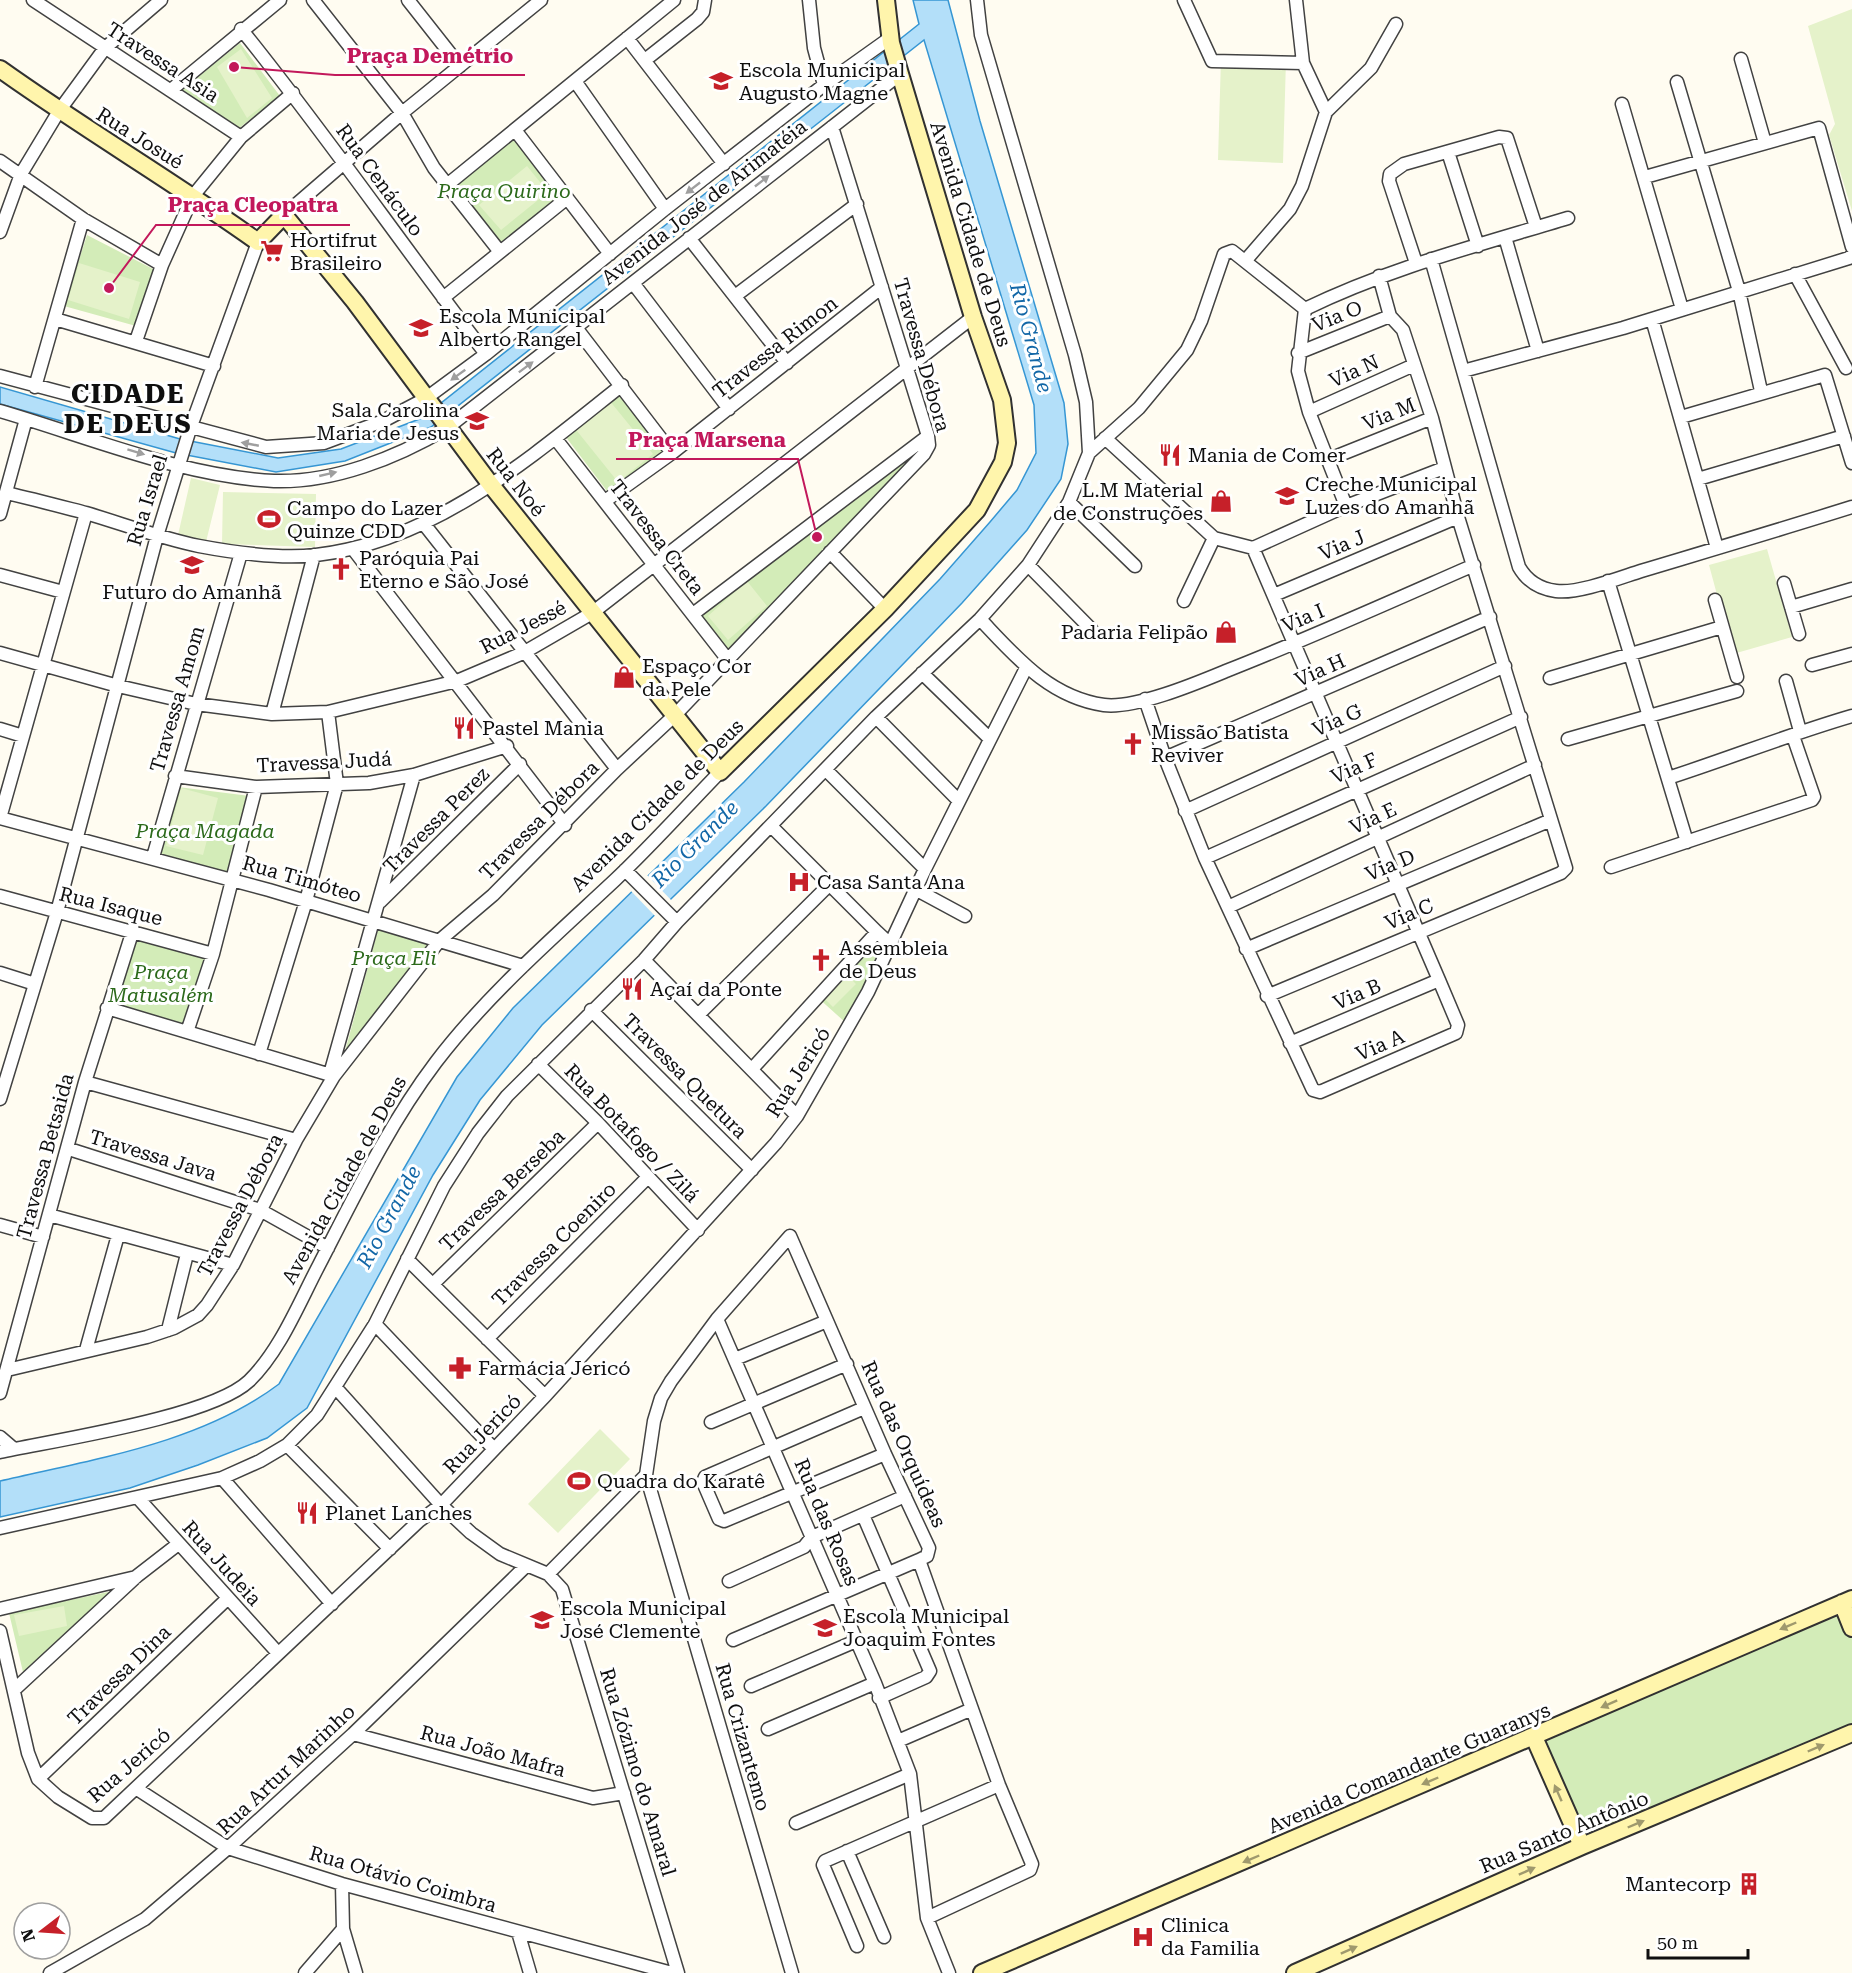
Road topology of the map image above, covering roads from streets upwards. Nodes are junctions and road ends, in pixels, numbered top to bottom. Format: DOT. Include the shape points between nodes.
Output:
graph roads {
  1 [pos="33,0"];
  2 [pos="57,0"];
  3 [pos="161,0"];
  4 [pos="280,0"];
  5 [pos="313,0"];
  6 [pos="541,0"];
  7 [pos="674,0"];
  8 [pos="705,0"];
  9 [pos="809,0"];
  10 [pos="886,0"];
  11 [pos="977,0"];
  12 [pos="1184,0"];
  13 [pos="1296,0"];
  14 [pos="414,2"];
  15 [pos="48,11"];
  16 [pos="1396,24"];
  17 [pos="241,30"];
  18 [pos="627,38"];
  19 [pos="891,41"];
  20 [pos="105,48"];
  21 [pos="1741,59"];
  22 [pos="645,60"];
  23 [pos="1303,63"];
  24 [pos="460,66"];
  25 [pos="0,69"];
  26 [pos="898,70"];
  27 [pos="575,81"];
  28 [pos="1677,82"];
  29 [pos="824,85"];
  30 [pos="171,90"];
  31 [pos="293,93"];
  32 [pos="1622,104"];
  33 [pos="59,111"];
  34 [pos="1326,112"];
  35 [pos="402,113"];
  36 [pos="832,127"];
  37 [pos="516,130"];
  38 [pos="241,137"];
  39 [pos="1765,143"];
  40 [pos="1448,152"];
  41 [pos="0,161"];
  42 [pos="1700,162"];
  43 [pos="342,164"];
  44 [pos="724,164"];
  45 [pos="21,174"];
  46 [pos="1645,177"];
  47 [pos="447,185"];
  48 [pos="193,196"];
  49 [pos="566,199"];
  50 [pos="856,204"];
  51 [pos="665,209"];
  52 [pos="284,215"];
  53 [pos="1568,218"];
  54 [pos="83,219"];
  55 [pos="1536,227"];
  56 [pos="0,232"];
  57 [pos="1505,237"];
  58 [pos="689,238"];
  59 [pos="258,242"];
  60 [pos="1478,246"];
  61 [pos="1852,247"];
  62 [pos="500,252"];
  63 [pos="610,254"];
  64 [pos="1852,255"];
  65 [pos="1431,258"];
  66 [pos="1246,260"];
  67 [pos="1416,263"];
  68 [pos="162,265"];
  69 [pos="1795,274"];
  70 [pos="1379,276"];
  71 [pos="633,283"];
  72 [pos="882,287"];
  73 [pos="1739,291"];
  74 [pos="735,296"];
  75 [pos="443,298"];
  76 [pos="1305,309"];
  77 [pos="1682,309"];
  78 [pos="1390,316"];
  79 [pos="973,317"];
  80 [pos="55,319"];
  81 [pos="1652,319"];
  82 [pos="576,329"];
  83 [pos="136,341"];
  84 [pos="1538,351"];
  85 [pos="1298,352"];
  86 [pos="486,354"];
  87 [pos="787,363"];
  88 [pos="1414,365"];
  89 [pos="214,366"];
  90 [pos="905,367"];
  91 [pos="1849,367"];
  92 [pos="1463,371"];
  93 [pos="1825,375"];
  94 [pos="0,376"];
  95 [pos="622,386"];
  96 [pos="35,387"];
  97 [pos="1761,391"];
  98 [pos="426,401"];
  99 [pos="729,408"];
  100 [pos="0,411"];
  101 [pos="1309,412"];
  102 [pos="1681,417"];
  103 [pos="1432,418"];
  104 [pos="26,419"];
  105 [pos="445,427"];
  106 [pos="190,431"];
  107 [pos="928,435"];
  108 [pos="1844,436"];
  109 [pos="555,438"];
  110 [pos="1105,438"];
  111 [pos="672,453"];
  112 [pos="1089,453"];
  113 [pos="1327,460"];
  114 [pos="181,462"];
  115 [pos="1852,463"];
  116 [pos="1444,468"];
  117 [pos="1698,479"];
  118 [pos="491,485"];
  119 [pos="6,493"];
  120 [pos="605,501"];
  121 [pos="1069,502"];
  122 [pos="1346,506"];
  123 [pos="1852,507"];
  124 [pos="86,513"];
  125 [pos="0,514"];
  126 [pos="1458,517"];
  127 [pos="424,524"];
  128 [pos="157,536"];
  129 [pos="1214,538"];
  130 [pos="1253,548"];
  131 [pos="1717,548"];
  132 [pos="353,549"];
  133 [pos="830,552"];
  134 [pos="241,553"];
  135 [pos="314,555"];
  136 [pos="654,564"];
  137 [pos="1028,565"];
  138 [pos="1474,565"];
  139 [pos="1135,566"];
  140 [pos="0,575"];
  141 [pos="1608,581"];
  142 [pos="1784,583"];
  143 [pos="1852,589"];
  144 [pos="63,592"];
  145 [pos="1274,595"];
  146 [pos="1714,600"];
  147 [pos="1184,601"];
  148 [pos="1791,607"];
  149 [pos="885,609"];
  150 [pos="592,613"];
  151 [pos="693,614"];
  152 [pos="1490,617"];
  153 [pos="980,619"];
  154 [pos="1722,627"];
  155 [pos="1092,630"];
  156 [pos="1799,634"];
  157 [pos="1295,644"];
  158 [pos="0,653"];
  159 [pos="523,653"];
  160 [pos="1631,654"];
  161 [pos="1852,654"];
  162 [pos="728,660"];
  163 [pos="45,665"];
  164 [pos="1505,666"];
  165 [pos="1812,666"];
  166 [pos="1026,668"];
  167 [pos="922,673"];
  168 [pos="1550,678"];
  169 [pos="1737,678"];
  170 [pos="457,681"];
  171 [pos="1786,681"];
  172 [pos="118,686"];
  173 [pos="1737,691"];
  174 [pos="1316,693"];
  175 [pos="1145,699"];
  176 [pos="196,704"];
  177 [pos="328,712"];
  178 [pos="272,714"];
  179 [pos="1649,715"];
  180 [pos="675,716"];
  181 [pos="876,717"];
  182 [pos="1521,717"];
  183 [pos="1851,720"];
  184 [pos="0,729"];
  185 [pos="1796,733"];
  186 [pos="23,736"];
  187 [pos="990,739"];
  188 [pos="1568,739"];
  189 [pos="1337,741"];
  190 [pos="507,746"];
  191 [pos="1165,758"];
  192 [pos="520,764"];
  193 [pos="1535,765"];
  194 [pos="617,769"];
  195 [pos="827,771"];
  196 [pos="720,772"];
  197 [pos="414,775"];
  198 [pos="175,776"];
  199 [pos="1668,778"];
  200 [pos="337,784"];
  201 [pos="256,787"];
  202 [pos="1358,788"];
  203 [pos="958,800"];
  204 [pos="1185,811"];
  205 [pos="0,818"];
  206 [pos="1551,820"];
  207 [pos="565,825"];
  208 [pos="772,827"];
  209 [pos="1378,837"];
  210 [pos="77,838"];
  211 [pos="1687,842"];
  212 [pos="153,857"];
  213 [pos="1205,858"];
  214 [pos="1611,867"];
  215 [pos="925,869"];
  216 [pos="625,870"];
  217 [pos="233,880"];
  218 [pos="1398,882"];
  219 [pos="829,885"];
  220 [pos="915,889"];
  221 [pos="0,896"];
  222 [pos="306,901"];
  223 [pos="379,904"];
  224 [pos="1228,907"];
  225 [pos="57,912"];
  226 [pos="966,916"];
  227 [pos="372,919"];
  228 [pos="677,922"];
  229 [pos="133,930"];
  230 [pos="1419,931"];
  231 [pos="877,932"];
  232 [pos="440,940"];
  233 [pos="892,946"];
  234 [pos="1246,949"];
  235 [pos="213,954"];
  236 [pos="644,960"];
  237 [pos="523,966"];
  238 [pos="0,973"];
  239 [pos="1439,980"];
  240 [pos="35,984"];
  241 [pos="1267,996"];
  242 [pos="107,1008"];
  243 [pos="591,1010"];
  244 [pos="699,1014"];
  245 [pos="187,1032"];
  246 [pos="1290,1043"];
  247 [pos="259,1054"];
  248 [pos="538,1064"];
  249 [pos="752,1069"];
  250 [pos="332,1075"];
  251 [pos="85,1082"];
  252 [pos="0,1099"];
  253 [pos="797,1116"];
  254 [pos="598,1123"];
  255 [pos="296,1140"];
  256 [pos="69,1149"];
  257 [pos="752,1170"];
  258 [pos="648,1177"];
  259 [pos="260,1210"];
  260 [pos="50,1215"];
  261 [pos="0,1225"];
  262 [pos="698,1230"];
  263 [pos="118,1235"];
  264 [pos="790,1236"];
  265 [pos="43,1237"];
  266 [pos="328,1248"];
  267 [pos="187,1254"];
  268 [pos="407,1259"];
  269 [pos="233,1265"];
  270 [pos="433,1284"];
  271 [pos="717,1320"];
  272 [pos="827,1321"];
  273 [pos="375,1324"];
  274 [pos="168,1330"];
  275 [pos="487,1339"];
  276 [pos="86,1350"];
  277 [pos="735,1359"];
  278 [pos="847,1364"];
  279 [pos="7,1370"];
  280 [pos="336,1388"];
  281 [pos="0,1394"];
  282 [pos="545,1396"];
  283 [pos="755,1404"];
  284 [pos="864,1408"];
  285 [pos="711,1422"];
  286 [pos="0,1437"];
  287 [pos="287,1445"];
  288 [pos="774,1448"];
  289 [pos="14,1449"];
  290 [pos="494,1449"];
  291 [pos="0,1452"];
  292 [pos="885,1454"];
  293 [pos="646,1475"];
  294 [pos="222,1478"];
  295 [pos="792,1492"];
  296 [pos="906,1496"];
  297 [pos="138,1498"];
  298 [pos="441,1505"];
  299 [pos="863,1515"];
  300 [pos="0,1528"];
  301 [pos="812,1537"];
  302 [pos="177,1545"];
  303 [pos="390,1549"];
  304 [pos="919,1560"];
  305 [pos="526,1566"];
  306 [pos="888,1573"];
  307 [pos="548,1574"];
  308 [pos="137,1576"];
  309 [pos="729,1581"];
  310 [pos="837,1594"];
  311 [pos="227,1599"];
  312 [pos="1847,1601"];
  313 [pos="332,1604"];
  314 [pos="0,1609"];
  315 [pos="1852,1628"];
  316 [pos="0,1631"];
  317 [pos="733,1640"];
  318 [pos="856,1641"];
  319 [pos="277,1652"];
  320 [pos="875,1683"];
  321 [pos="751,1686"];
  322 [pos="14,1690"];
  323 [pos="879,1698"];
  324 [pos="972,1709"];
  325 [pos="768,1729"];
  326 [pos="1852,1733"];
  327 [pos="352,1734"];
  328 [pos="1534,1737"];
  329 [pos="898,1741"];
  330 [pos="910,1774"];
  331 [pos="38,1779"];
  332 [pos="999,1785"];
  333 [pos="137,1789"];
  334 [pos="624,1793"];
  335 [pos="796,1822"];
  336 [pos="915,1823"];
  337 [pos="1582,1846"];
  338 [pos="228,1848"];
  339 [pos="847,1851"];
  340 [pos="342,1884"];
  341 [pos="927,1918"];
  342 [pos="343,1929"];
  343 [pos="518,1932"];
  344 [pos="884,1937"];
  345 [pos="857,1946"];
  346 [pos="50,1973"];
  347 [pos="305,1973"];
  348 [pos="356,1973"];
  349 [pos="530,1973"];
  350 [pos="672,1973"];
  351 [pos="678,1973"];
  352 [pos="792,1973"];
  353 [pos="949,1973"];
  354 [pos="982,1973"];
  355 [pos="1295,1973"];
  1 -- 15 [label="street, Travessa Asia"];
  2 -- 15 [label="street"];
  3 -- 20 [label="street"];
  4 -- 17 [label="street"];
  5 -- 35 [label="street"];
  6 -- 24 [label="street, Rua Israel"];
  7 -- 18 [label="street"];
  8 -- 22 [label="street" via="697,19"];
  9 -- 29 [label="street" via="814,48"];
  10 -- 19 [label="street, Avenida Cidade de Deus"];
  11 -- 112 [label="street" via="981,35 1075,355 1086,402"];
  12 -- 23 [label="street" via="1212,61"];
  13 -- 23 [label="street"];
  14 -- 24 [label="street"];
  15 -- 20 [label="street, Travessa Asia"];
  16 -- 34 [label="street" via="1371,68"];
  17 -- 30 [label="street"];
  17 -- 31 [label="street, Rua Cenáculo"];
  18 -- 22 [label="street"];
  18 -- 27 [label="street"];
  19 -- 26 [label="street, Avenida Cidade de Deus"];
  19 -- 29 [label="street, Avenida José de Arimatéia"];
  20 -- 30 [label="street, Travessa Asia"];
  20 -- 33 [label="street"];
  21 -- 39 [label="street"];
  22 -- 44 [label="street"];
  23 -- 34 [label="street"];
  24 -- 35 [label="street, Rua Israel"];
  25 -- 33 [label="street, Rua Josué"];
  26 -- 36 [label="street, Avenida José de Arimatéia"];
  26 -- 79 [label="street, Avenida Cidade de Deus"];
  27 -- 37 [label="street"];
  27 -- 51 [label="street"];
  28 -- 42 [label="street"];
  29 -- 44 [label="street, Avenida José de Arimatéia"];
  30 -- 38 [label="street, Travessa Asia"];
  31 -- 38 [label="street"];
  31 -- 43 [label="street, Rua Cenáculo"];
  32 -- 46 [label="street"];
  33 -- 45 [label="street"];
  33 -- 48 [label="street, Rua Josué"];
  34 -- 66 [label="street" via="1302,186 1282,218"];
  35 -- 43 [label="street, Rua Israel"];
  35 -- 47 [label="street"];
  36 -- 50 [label="street, Travessa Débora"];
  58 -- 36 [label="street, Avenida José de Arimatéia, one-way"];
  37 -- 47 [label="street"];
  37 -- 49 [label="street"];
  38 -- 48 [label="street"];
  39 -- 42 [label="street"];
  39 -- 61 [label="street" via="1819,128"];
  40 -- 55 [label="street" via="1499,137 1510,141"];
  40 -- 60 [label="street"];
  40 -- 67 [label="street" via="1404,164 1390,174 1389,182"];
  41 -- 45 [label="street"];
  42 -- 46 [label="street"];
  42 -- 73 [label="street"];
  43 -- 52 [label="street, Rua Israel"];
  43 -- 75 [label="street, Rua Cenáculo"];
  44 -- 51 [label="street, Avenida José de Arimatéia, one-way"];
  45 -- 54 [label="street"];
  45 -- 56 [label="street"];
  46 -- 77 [label="street"];
  47 -- 62 [label="street"];
  48 -- 59 [label="street, Rua Josué"];
  48 -- 68 [label="street"];
  49 -- 62 [label="street"];
  49 -- 63 [label="street"];
  50 -- 72 [label="street, Travessa Débora"];
  50 -- 74 [label="street"];
  51 -- 63 [label="street, Avenida José de Arimatéia"];
  52 -- 59 [label="street, Rua Israel"];
  52 -- 98 [label="street, Rua Noé" via="355,302"];
  53 -- 55 [label="street"];
  54 -- 68 [label="street"];
  54 -- 80 [label="street"];
  55 -- 57 [label="street"];
  57 -- 60 [label="street"];
  57 -- 84 [label="street"];
  58 -- 71 [label="street, Avenida José de Arimatéia"];
  58 -- 74 [label="street"];
  59 -- 89 [label="street, Rua Israel"];
  60 -- 65 [label="street"];
  62 -- 75 [label="street"];
  63 -- 86 [label="street, Avenida José de Arimatéia"];
  64 -- 69 [label="street"];
  65 -- 67 [label="street"];
  65 -- 92 [label="street"];
  66 -- 76 [label="street"];
  66 -- 110 [label="street" via="1227,251 1201,321 1183,356 1139,408"];
  67 -- 70 [label="street"];
  68 -- 83 [label="street"];
  69 -- 73 [label="street"];
  69 -- 91 [label="street"];
  70 -- 76 [label="street"];
  70 -- 78 [label="street"];
  71 -- 82 [label="street, Avenida José de Arimatéia"];
  71 -- 99 [label="street"];
  72 -- 87 [label="street, Travessa Rimon"];
  72 -- 90 [label="street, Travessa Débora"];
  73 -- 77 [label="street"];
  73 -- 97 [label="street"];
  74 -- 87 [label="street"];
  75 -- 86 [label="street, Rua Cenáculo"];
  76 -- 85 [label="street"];
  77 -- 81 [label="street"];
  78 -- 85 [label="street, Via O"];
  78 -- 88 [label="street" via="1403,330"];
  79 -- 90 [label="street, Rua Jessé"];
  79 -- 149 [label="street, Avenida Cidade de Deus" via="1002,400 1007,443 1003,462 977,510"];
  80 -- 83 [label="street"];
  80 -- 96 [label="street"];
  81 -- 84 [label="street"];
  81 -- 102 [label="street"];
  82 -- 95 [label="street"];
  105 -- 82 [label="street, Avenida José de Arimatéia, one-way"];
  83 -- 89 [label="street"];
  84 -- 92 [label="street"];
  85 -- 101 [label="street" via="1298,371"];
  86 -- 98 [label="street, Avenida José de Arimatéia, one-way"];
  87 -- 99 [label="street, Travessa Rimon"];
  88 -- 101 [label="street, Via N"];
  88 -- 103 [label="street"];
  89 -- 106 [label="street, Rua Israel"];
  90 -- 107 [label="street, Travessa Débora"];
  90 -- 136 [label="street, Rua Jessé"];
  91 -- 93 [label="street"];
  92 -- 141 [label="street" via="1526,578 1555,591"];
  93 -- 97 [label="street"];
  93 -- 108 [label="street"];
  94 -- 96 [label="street, Avenida José de Arimatéia"];
  95 -- 109 [label="street"];
  95 -- 111 [label="street"];
  96 -- 106 [label="street, Avenida José de Arimatéia"];
  97 -- 102 [label="street"];
  98 -- 105 [label="street, Rua Noé"];
  98 -- 106 [label="street, Avenida José de Arimatéia, one-way" via="324,443 266,447"];
  99 -- 111 [label="street, Travessa Rimon"];
  100 -- 104 [label="street, Avenida José de Arimatéia"];
  101 -- 113 [label="street"];
  102 -- 117 [label="street"];
  103 -- 113 [label="street, Via M"];
  103 -- 116 [label="street"];
  104 -- 114 [label="street, Avenida José de Arimatéia, one-way"];
  104 -- 119 [label="street"];
  114 -- 105 [label="street, Avenida José de Arimatéia, one-way" via="218,474 275,481 321,476 378,462"];
  105 -- 118 [label="street, Rua Noé"];
  106 -- 114 [label="street, Rua Israel"];
  107 -- 133 [label="street, Travessa Débora" via="929,445 915,465"];
  107 -- 151 [label="street"];
  108 -- 115 [label="street"];
  108 -- 117 [label="street"];
  109 -- 118 [label="street"];
  109 -- 120 [label="street, Travessa Creta"];
  110 -- 112 [label="street"];
  110 -- 129 [label="street"];
  111 -- 120 [label="street, Travessa Rimon"];
  112 -- 121 [label="street"];
  113 -- 122 [label="street"];
  114 -- 128 [label="street, Rua Israel"];
  116 -- 122 [label="street"];
  116 -- 126 [label="street"];
  117 -- 131 [label="street"];
  118 -- 127 [label="street"];
  118 -- 150 [label="street, Rua Noé"];
  119 -- 124 [label="street"];
  119 -- 125 [label="street"];
  120 -- 136 [label="street, Travessa Creta"];
  121 -- 137 [label="street"];
  121 -- 139 [label="street"];
  122 -- 130 [label="street"];
  123 -- 131 [label="street"];
  124 -- 128 [label="street"];
  124 -- 144 [label="street"];
  126 -- 138 [label="street"];
  126 -- 145 [label="street, Via J"];
  127 -- 132 [label="street"];
  127 -- 159 [label="street"];
  128 -- 134 [label="street"];
  128 -- 172 [label="street, Rua Israel"];
  129 -- 130 [label="street"];
  129 -- 147 [label="street"];
  130 -- 145 [label="street"];
  131 -- 141 [label="street"];
  132 -- 135 [label="street"];
  132 -- 170 [label="street"];
  133 -- 149 [label="street"];
  133 -- 162 [label="street, Travessa Débora"];
  134 -- 135 [label="street"];
  134 -- 176 [label="street, Travessa Amom"];
  135 -- 178 [label="street"];
  136 -- 150 [label="street, Rua Jessé"];
  136 -- 151 [label="street, Travessa Creta"];
  137 -- 153 [label="street"];
  137 -- 155 [label="street"];
  138 -- 152 [label="street"];
  138 -- 157 [label="street, Via I"];
  140 -- 144 [label="street"];
  141 -- 160 [label="street"];
  142 -- 148 [label="street"];
  143 -- 148 [label="street"];
  144 -- 163 [label="street"];
  145 -- 157 [label="street"];
  146 -- 154 [label="street"];
  148 -- 156 [label="street"];
  149 -- 196 [label="street, Avenida Cidade de Deus"];
  150 -- 159 [label="street, Rua Jessé"];
  150 -- 180 [label="street, Rua Noé"];
  151 -- 162 [label="street, Travessa Creta"];
  152 -- 164 [label="street"];
  152 -- 174 [label="street, Via H"];
  153 -- 166 [label="street, Via I"];
  153 -- 167 [label="street"];
  154 -- 160 [label="street"];
  154 -- 169 [label="street"];
  157 -- 174 [label="street"];
  157 -- 175 [label="street, Via I"];
  158 -- 163 [label="street, Rua Jessé"];
  159 -- 170 [label="street, Rua Jessé"];
  159 -- 194 [label="street"];
  160 -- 168 [label="street"];
  160 -- 179 [label="street"];
  161 -- 165 [label="street"];
  162 -- 180 [label="street, Travessa Débora"];
  163 -- 172 [label="street, Rua Jessé"];
  163 -- 186 [label="street"];
  164 -- 182 [label="street"];
  164 -- 189 [label="street, Via G"];
  166 -- 175 [label="street, Via I" via="1047,685 1090,702 1113,705"];
  166 -- 187 [label="street, Rua Jericó"];
  167 -- 181 [label="street"];
  167 -- 187 [label="street"];
  170 -- 177 [label="street, Rua Jessé"];
  170 -- 190 [label="street"];
  171 -- 185 [label="street"];
  172 -- 176 [label="street, Rua Jessé"];
  172 -- 210 [label="street, Rua Israel"];
  173 -- 179 [label="street"];
  174 -- 189 [label="street"];
  174 -- 191 [label="street, Via H"];
  175 -- 191 [label="street"];
  176 -- 178 [label="street, Rua Jessé"];
  176 -- 198 [label="street, Travessa Amom"];
  177 -- 178 [label="street, Rua Jessé"];
  177 -- 200 [label="street"];
  179 -- 188 [label="street"];
  179 -- 199 [label="street"];
  180 -- 194 [label="street, Travessa Débora"];
  180 -- 196 [label="street, Rua Noé"];
  181 -- 195 [label="street"];
  181 -- 203 [label="street"];
  182 -- 193 [label="street"];
  182 -- 202 [label="street, Via F"];
  183 -- 185 [label="street"];
  184 -- 186 [label="street"];
  185 -- 199 [label="street"];
  185 -- 211 [label="street" via="1812,800"];
  186 -- 205 [label="street"];
  187 -- 203 [label="street, Rua Jericó"];
  189 -- 202 [label="street"];
  189 -- 204 [label="street, Via G"];
  190 -- 192 [label="street"];
  190 -- 197 [label="street, Travessa Judá"];
  191 -- 204 [label="street"];
  192 -- 207 [label="street"];
  192 -- 223 [label="street, Travessa Perez"];
  193 -- 206 [label="street"];
  193 -- 209 [label="street, Via E"];
  194 -- 207 [label="street, Travessa Débora"];
  195 -- 208 [label="street"];
  195 -- 215 [label="street"];
  196 -- 216 [label="street, Avenida Cidade de Deus"];
  197 -- 200 [label="street, Travessa Judá"];
  197 -- 223 [label="street"];
  198 -- 201 [label="street, Travessa Judá"];
  198 -- 212 [label="street, Travessa Amom"];
  199 -- 211 [label="street"];
  200 -- 201 [label="street, Travessa Judá"];
  200 -- 222 [label="street"];
  201 -- 217 [label="street"];
  202 -- 209 [label="street"];
  202 -- 213 [label="street, Via F"];
  203 -- 215 [label="street, Rua Jericó"];
  204 -- 213 [label="street"];
  205 -- 210 [label="street, Rua Timóteo"];
  206 -- 218 [label="street, Via D"];
  206 -- 230 [label="street, Via C" via="1566,868 1561,873"];
  207 -- 232 [label="street, Travessa Débora" via="485,903"];
  208 -- 219 [label="street"];
  208 -- 228 [label="street"];
  209 -- 218 [label="street"];
  209 -- 224 [label="street, Via E"];
  210 -- 212 [label="street, Rua Timóteo"];
  210 -- 225 [label="street, Rua Israel"];
  211 -- 214 [label="street"];
  212 -- 217 [label="street, Rua Timóteo"];
  213 -- 224 [label="street"];
  215 -- 220 [label="street, Rua Jericó"];
  216 -- 228 [label="street"];
  216 -- 237 [label="street, Avenida Cidade de Deus"];
  217 -- 222 [label="street, Rua Timóteo"];
  217 -- 235 [label="street"];
  218 -- 230 [label="street"];
  218 -- 234 [label="street, Via D"];
  219 -- 231 [label="street"];
  219 -- 244 [label="street"];
  220 -- 226 [label="street"];
  220 -- 233 [label="street, Rua Jericó"];
  221 -- 225 [label="street, Rua Isaque"];
  222 -- 227 [label="street, Rua Timóteo"];
  222 -- 247 [label="street"];
  223 -- 227 [label="street"];
  224 -- 234 [label="street"];
  225 -- 229 [label="street, Rua Isaque"];
  225 -- 240 [label="street, Rua Israel"];
  227 -- 232 [label="street, Rua Timóteo"];
  227 -- 250 [label="street"];
  228 -- 236 [label="street"];
  229 -- 235 [label="street, Rua Isaque"];
  229 -- 242 [label="street, Travessa Betsaida"];
  230 -- 239 [label="street"];
  230 -- 241 [label="street, Via C"];
  231 -- 233 [label="street"];
  231 -- 249 [label="street"];
  232 -- 237 [label="street, Rua Timóteo"];
  232 -- 250 [label="street, Travessa Débora"];
  233 -- 253 [label="street, Rua Jericó"];
  234 -- 241 [label="street"];
  235 -- 245 [label="street"];
  236 -- 243 [label="street"];
  236 -- 244 [label="street"];
  237 -- 266 [label="street, Avenida Cidade de Deus" via="436,1062 379,1154"];
  238 -- 240 [label="street"];
  239 -- 246 [label="street, Via B"];
  239 -- 246 [label="street, Via A" via="1458,1031 1317,1093"];
  240 -- 252 [label="street, Rua Israel"];
  241 -- 246 [label="street"];
  242 -- 245 [label="street"];
  242 -- 251 [label="street, Travessa Betsaida"];
  243 -- 248 [label="street"];
  243 -- 257 [label="street, Travessa Quetura"];
  244 -- 249 [label="street"];
  245 -- 247 [label="street"];
  247 -- 250 [label="street"];
  248 -- 254 [label="street, Rua Botafogo / Zilá"];
  248 -- 268 [label="street" via="478,1133 444,1186"];
  249 -- 253 [label="street"];
  250 -- 255 [label="street, Travessa Débora"];
  251 -- 255 [label="street"];
  251 -- 256 [label="street, Travessa Betsaida"];
  253 -- 257 [label="street, Rua Jericó"];
  254 -- 258 [label="street, Rua Botafogo / Zilá"];
  254 -- 270 [label="street, Travessa Berseba"];
  255 -- 259 [label="street, Travessa Débora"];
  256 -- 259 [label="street, Travessa Java"];
  256 -- 260 [label="street, Travessa Betsaida"];
  257 -- 262 [label="street, Rua Jericó"];
  258 -- 262 [label="street, Rua Botafogo / Zilá"];
  258 -- 275 [label="street, Travessa Coeniro"];
  259 -- 266 [label="street, Travessa Java"];
  259 -- 269 [label="street, Travessa Débora"];
  260 -- 263 [label="street"];
  260 -- 265 [label="street, Travessa Betsaida"];
  261 -- 265 [label="street"];
  262 -- 282 [label="street, Rua Jericó"];
  263 -- 267 [label="street"];
  263 -- 276 [label="street"];
  264 -- 271 [label="street, Rua Crizantemo"];
  264 -- 272 [label="street, Rua das Orquídeas"];
  265 -- 279 [label="street, Travessa Betsaida"];
  266 -- 289 [label="street, Avenida Cidade de Deus" via="268,1357 249,1381 232,1393 187,1410"];
  267 -- 269 [label="street"];
  267 -- 274 [label="street"];
  268 -- 270 [label="street"];
  268 -- 273 [label="street"];
  269 -- 274 [label="street, Travessa Débora" via="198,1315"];
  270 -- 275 [label="street"];
  271 -- 277 [label="street, Rua das Rosas"];
  271 -- 293 [label="street, Rua Crizantemo" via="661,1398"];
  272 -- 277 [label="street"];
  272 -- 278 [label="street, Rua das Orquídeas"];
  273 -- 280 [label="street"];
  273 -- 290 [label="street"];
  274 -- 276 [label="street, Travessa Débora"];
  275 -- 282 [label="street"];
  276 -- 279 [label="street, Travessa Débora"];
  277 -- 283 [label="street, Rua das Rosas"];
  278 -- 283 [label="street"];
  278 -- 284 [label="street, Rua das Orquídeas"];
  279 -- 281 [label="street, Travessa Betsaida"];
  280 -- 287 [label="street"];
  280 -- 298 [label="street"];
  282 -- 290 [label="street, Rua Jericó"];
  283 -- 285 [label="street"];
  283 -- 288 [label="street, Rua das Rosas"];
  284 -- 288 [label="street"];
  284 -- 292 [label="street, Rua das Orquídeas"];
  286 -- 289 [label="street"];
  287 -- 294 [label="street"];
  287 -- 303 [label="street"];
  288 -- 295 [label="street, Rua das Rosas"];
  288 -- 295 [label="street" via="705,1477 704,1482 722,1522"];
  289 -- 291 [label="street, Avenida Cidade de Deus"];
  290 -- 298 [label="street, Rua Jericó"];
  292 -- 295 [label="street"];
  292 -- 296 [label="street, Rua das Orquídeas"];
  293 -- 307 [label="street"];
  293 -- 352 [label="street, Rua Crizantemo"];
  294 -- 297 [label="street"];
  294 -- 313 [label="street"];
  295 -- 301 [label="street, Rua das Rosas"];
  296 -- 299 [label="street"];
  296 -- 304 [label="street, Rua das Orquídeas" via="929,1548 927,1556"];
  297 -- 300 [label="street"];
  297 -- 302 [label="street, Rua Judeia"];
  298 -- 303 [label="street, Rua Jericó"];
  298 -- 305 [label="street" via="486,1545"];
  299 -- 301 [label="street"];
  299 -- 306 [label="street"];
  301 -- 309 [label="street" via="804,1547"];
  301 -- 310 [label="street, Rua das Rosas"];
  302 -- 308 [label="street"];
  302 -- 311 [label="street, Rua Judeia"];
  303 -- 313 [label="street, Rua Jericó"];
  304 -- 306 [label="street"];
  304 -- 324 [label="street"];
  305 -- 307 [label="street"];
  305 -- 327 [label="street, Rua Artur Marinho"];
  306 -- 310 [label="street"];
  306 -- 323 [label="street" via="930,1674"];
  307 -- 334 [label="street, Rua Zózimo do Amaral" via="566,1597"];
  308 -- 314 [label="street"];
  308 -- 322 [label="street"];
  310 -- 317 [label="street"];
  310 -- 318 [label="street, Rua das Rosas"];
  311 -- 319 [label="street, Rua Judeia"];
  311 -- 331 [label="street, Travessa Dina"];
  312 -- 315 [label="street"];
  312 -- 328 [label="street, Avenida Comandante Guaranys, one-way"];
  313 -- 319 [label="street, Rua Jericó"];
  316 -- 322 [label="street, Rua Jericó"];
  318 -- 320 [label="street, Rua das Rosas"];
  318 -- 321 [label="street"];
  319 -- 333 [label="street, Rua Jericó"];
  320 -- 323 [label="street, Rua das Rosas"];
  320 -- 325 [label="street"];
  322 -- 331 [label="street, Rua Jericó" via="27,1753"];
  323 -- 329 [label="street, Rua das Rosas"];
  324 -- 329 [label="street"];
  324 -- 332 [label="street"];
  337 -- 326 [label="street, Rua Santo Antônio, one-way"];
  327 -- 334 [label="street, Rua João Mafra" via="593,1798"];
  327 -- 338 [label="street, Rua Artur Marinho"];
  337 -- 328 [label="street, one-way"];
  328 -- 354 [label="street, Avenida Comandante Guaranys, one-way"];
  329 -- 330 [label="street, Rua das Rosas"];
  330 -- 335 [label="street"];
  330 -- 336 [label="street, Rua das Rosas"];
  331 -- 333 [label="street, Rua Jericó" via="58,1797 99,1820"];
  332 -- 336 [label="street"];
  332 -- 341 [label="street" via="1032,1868"];
  333 -- 338 [label="street, Rua Otávio Coimbra"];
  334 -- 351 [label="street, Rua Zózimo do Amaral"];
  336 -- 339 [label="street"];
  336 -- 341 [label="street, Rua das Rosas"];
  355 -- 337 [label="street, Rua Santo Antônio, one-way"];
  338 -- 340 [label="street, Rua Otávio Coimbra"];
  338 -- 346 [label="street, Rua Artur Marinho" via="145,1919"];
  339 -- 344 [label="street"];
  339 -- 345 [label="street" via="829,1858 823,1865"];
  340 -- 342 [label="street"];
  340 -- 343 [label="street, Rua Otávio Coimbra"];
  341 -- 353 [label="street, Rua das Rosas"];
  342 -- 347 [label="street"];
  342 -- 348 [label="street"];
  343 -- 349 [label="street"];
  343 -- 350 [label="street, Rua Otávio Coimbra"];
}
